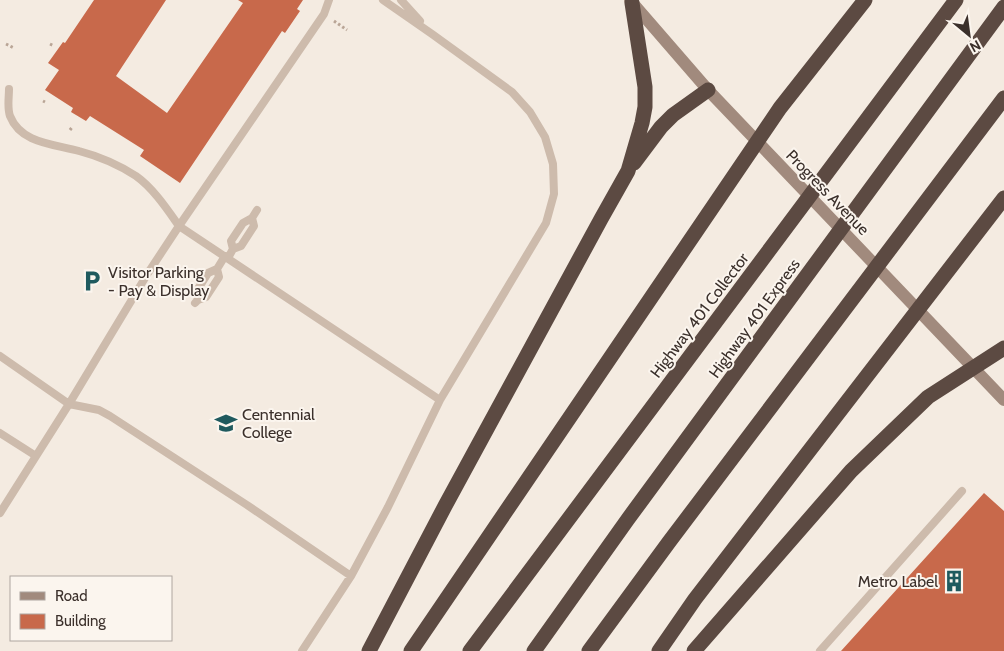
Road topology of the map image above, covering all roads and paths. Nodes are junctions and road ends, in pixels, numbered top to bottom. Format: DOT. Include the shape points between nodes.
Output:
graph roads {
  1 [pos="328,0"];
  2 [pos="383,0"];
  3 [pos="401,0"];
  4 [pos="865,0"];
  5 [pos="956,0"];
  6 [pos="630,1"];
  7 [pos="1004,7"];
  8 [pos="334,21"];
  9 [pos="346,30"];
  10 [pos="432,34"];
  11 [pos="6,44"];
  12 [pos="14,48"];
  13 [pos="9,89"];
  14 [pos="708,90"];
  15 [pos="1004,98"];
  16 [pos="628,171"];
  17 [pos="1004,198"];
  18 [pos="257,210"];
  19 [pos="252,218"];
  20 [pos="179,226"];
  21 [pos="233,249"];
  22 [pos="226,257"];
  23 [pos="217,269"];
  24 [pos="1004,348"];
  25 [pos="0,356"];
  26 [pos="1001,396"];
  27 [pos="440,400"];
  28 [pos="69,404"];
  29 [pos="0,433"];
  30 [pos="36,456"];
  31 [pos="962,491"];
  32 [pos="0,513"];
  33 [pos="351,576"];
  34 [pos="302,651"];
  35 [pos="370,651"];
  36 [pos="411,651"];
  37 [pos="470,651"];
  38 [pos="534,651"];
  39 [pos="589,651"];
  40 [pos="659,651"];
  41 [pos="694,651"];
  42 [pos="820,651"];
  1 -- 20 [label="lane" via="324,14"];
  2 -- 10 [label="lane"];
  3 -- 10 [label="lane"];
  4 -- 36 [label="highway" via="780,108"];
  5 -- 37 [label="highway, Highway 401 Collector"];
  6 -- 14 [label="main road, Progress Avenue"];
  6 -- 16 [label="highway" via="645,87 645,106"];
  7 -- 38 [label="highway, Highway 401 Express"];
  8 -- 9 [label="path"];
  10 -- 27 [label="lane" via="512,92 530,112 545,137 553,164 554,194 546,223"];
  11 -- 12 [label="path"];
  13 -- 20 [label="lane" via="10,116 19,129 36,140 79,151 136,177 159,198"];
  14 -- 16 [label="highway" via="661,127"];
  14 -- 26 [label="main road, Progress Avenue"];
  15 -- 39 [label="highway"];
  16 -- 35 [label="highway" via="445,506"];
  17 -- 40 [label="highway" via="695,599"];
  18 -- 19 [label="lane"];
  19 -- 21 [label="lane" via="254,226 241,246"];
  19 -- 21 [label="lane" via="243,222 230,240"];
  20 -- 22 [label="lane"];
  20 -- 28 [label="lane"];
  21 -- 22 [label="lane"];
  22 -- 23 [label="lane"];
  22 -- 27 [label="lane"];
  23 -- 23 [label="lane" via="208,273 196,292 196,302 206,297 219,277"];
  24 -- 41 [label="highway" via="928,397 850,472"];
  25 -- 28 [label="lane"];
  27 -- 33 [label="lane"];
  28 -- 30 [label="lane"];
  28 -- 33 [label="lane" via="99,410 110,416"];
  29 -- 30 [label="lane"];
  30 -- 32 [label="lane"];
  31 -- 42 [label="lane"];
  33 -- 34 [label="lane"];
}
